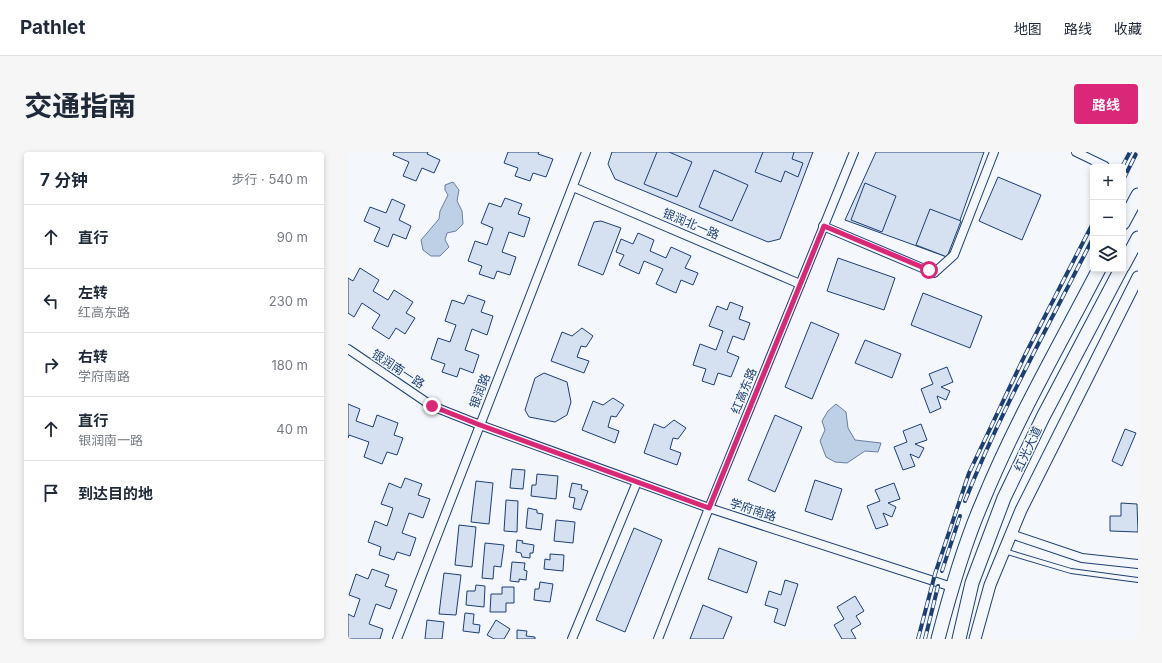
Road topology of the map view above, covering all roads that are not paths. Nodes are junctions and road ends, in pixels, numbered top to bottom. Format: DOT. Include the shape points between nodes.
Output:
graph roads {
  1 [pos="586,152"];
  2 [pos="854,152"];
  3 [pos="994,152"];
  4 [pos="1076,152"];
  5 [pos="1101,164"];
  6 [pos="573,187"];
  7 [pos="1138,195"];
  8 [pos="1126,217"];
  9 [pos="824,226"];
  10 [pos="1138,238"];
  11 [pos="1126,260"];
  12 [pos="1097,272"];
  13 [pos="1119,272"];
  14 [pos="1138,277"];
  15 [pos="800,284"];
  16 [pos="348,349"];
  17 [pos="480,425"];
  18 [pos="637,482"];
  19 [pos="709,508"];
  20 [pos="1011,534"];
  21 [pos="1004,551"];
  22 [pos="1138,564"];
  23 [pos="1138,580"];
  24 [pos="952,587"];
  25 [pos="397,639"];
  26 [pos="572,639"];
  27 [pos="658,639"];
  28 [pos="938,639"];
  29 [pos="959,639"];
  30 [pos="975,639"];
  1 -- 6 [label="street, 银润路"];
  2 -- 9 [label="street, 红高东路"];
  3 -- 9 [label="street" via="954,255 934,273"];
  4 -- 5 [label="street"];
  6 -- 15 [label="street, 银润北一路"];
  6 -- 17 [label="street, 银润路"];
  7 -- 8 [label="highway"];
  9 -- 15 [label="street, 红高东路"];
  10 -- 11 [label="highway"];
  12 -- 24 [label="highway, 红光大道" via="1016,428 981,503"];
  13 -- 29 [label="highway, 红光大道" via="1043,417 1004,498 972,583"];
  14 -- 20 [label="main road"];
  15 -- 19 [label="street, 红高东路"];
  16 -- 17 [label="street, 银润南一路" via="432,406"];
  17 -- 18 [label="street, 学府南路"];
  17 -- 25 [label="street, 银润路"];
  18 -- 19 [label="street, 学府南路"];
  18 -- 26 [label="street"];
  19 -- 24 [label="street, 学府南路"];
  19 -- 27 [label="street, 红高东路"];
  20 -- 21 [label="main road"];
  20 -- 22 [label="street" via="1082,558"];
  21 -- 23 [label="lane" via="1071,571"];
  21 -- 30 [label="main road" via="990,585"];
  24 -- 28 [label="highway, 红光大道"];
}
